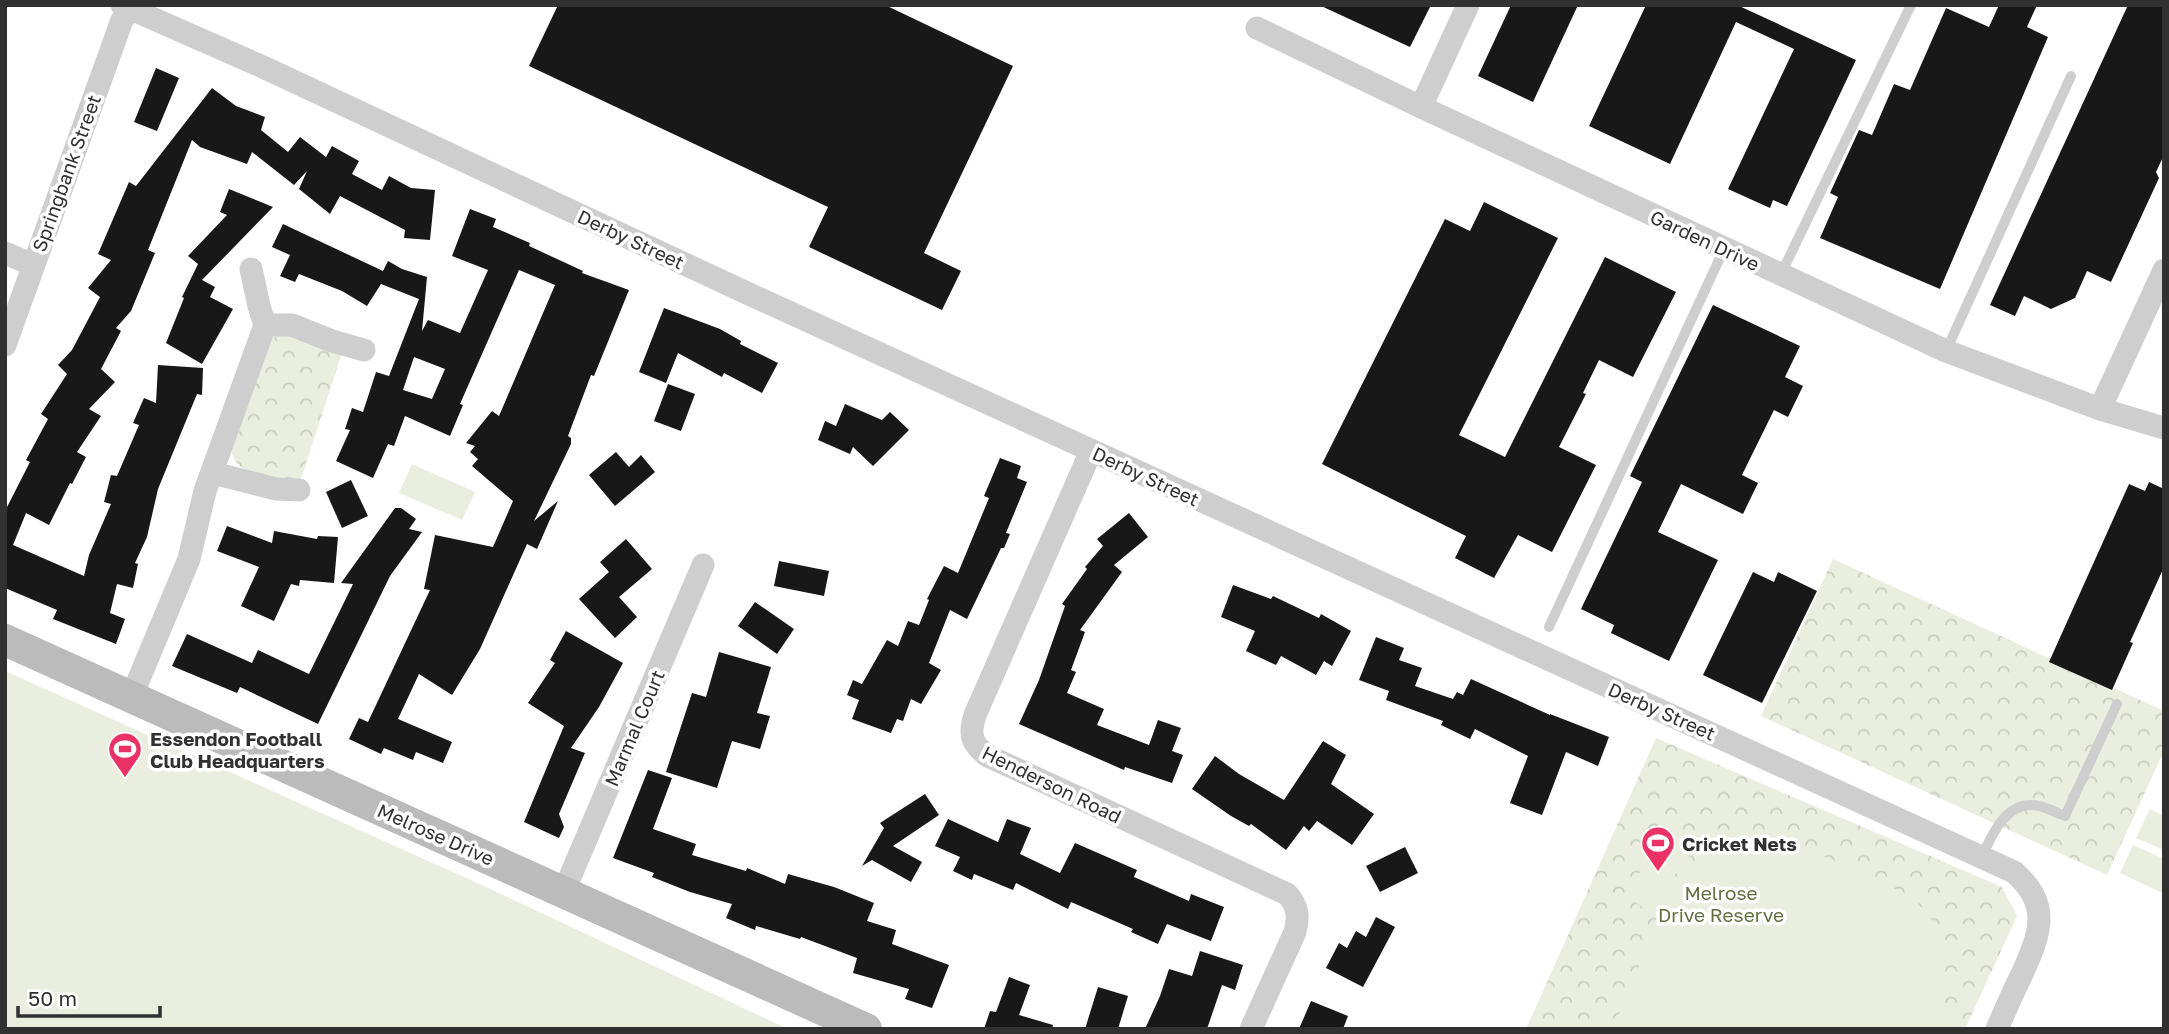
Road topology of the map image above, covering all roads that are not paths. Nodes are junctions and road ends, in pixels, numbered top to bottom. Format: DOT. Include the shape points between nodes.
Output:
graph roads {
  1 [pos="1468,5"];
  2 [pos="1911,5"];
  3 [pos="129,7"];
  4 [pos="1257,28"];
  5 [pos="2071,76"];
  6 [pos="1421,107"];
  7 [pos="1724,249"];
  8 [pos="5,253"];
  9 [pos="33,265"];
  10 [pos="251,269"];
  11 [pos="2164,270"];
  12 [pos="1781,274"];
  13 [pos="265,325"];
  14 [pos="5,345"];
  15 [pos="364,350"];
  16 [pos="1946,351"];
  17 [pos="2100,409"];
  18 [pos="2164,428"];
  19 [pos="1091,451"];
  20 [pos="213,473"];
  21 [pos="299,490"];
  22 [pos="704,565"];
  23 [pos="1549,627"];
  24 [pos="5,640"];
  25 [pos="131,698"];
  26 [pos="2117,704"];
  27 [pos="1982,857"];
  28 [pos="564,891"];
  29 [pos="866,1029"];
  30 [pos="1251,1029"];
  31 [pos="1997,1029"];
  1 -- 6 [label="street"];
  2 -- 12 [label="lane"];
  3 -- 9 [label="street, Springbank Street"];
  3 -- 19 [label="street, Derby Street"];
  4 -- 6 [label="street, Garden Drive"];
  5 -- 16 [label="lane"];
  6 -- 7 [label="street, Garden Drive"];
  7 -- 12 [label="street, Garden Drive"];
  7 -- 23 [label="lane"];
  8 -- 9 [label="street"];
  9 -- 14 [label="street, Springbank Street"];
  10 -- 13 [label="street"];
  11 -- 17 [label="street"];
  12 -- 16 [label="street, Garden Drive"];
  13 -- 15 [label="street" via="292,325"];
  13 -- 20 [label="street"];
  16 -- 17 [label="street, Garden Drive"];
  17 -- 18 [label="street, Garden Drive"];
  19 -- 27 [label="street, Derby Street"];
  19 -- 30 [label="street, Henderson Road" via="975,715 971,740 988,756 1287,894 1298,921"];
  20 -- 21 [label="street"];
  20 -- 25 [label="street" via="189,559"];
  22 -- 28 [label="street, Marmal Court"];
  24 -- 25 [label="street, Melrose Drive"];
  25 -- 28 [label="street, Melrose Drive"];
  26 -- 27 [label="lane" via="2065,816 2038,806 2016,810 1997,825"];
  27 -- 31 [label="street, Derby Street" via="2024,880 2039,910 2035,944"];
  28 -- 29 [label="street, Melrose Drive"];
}
